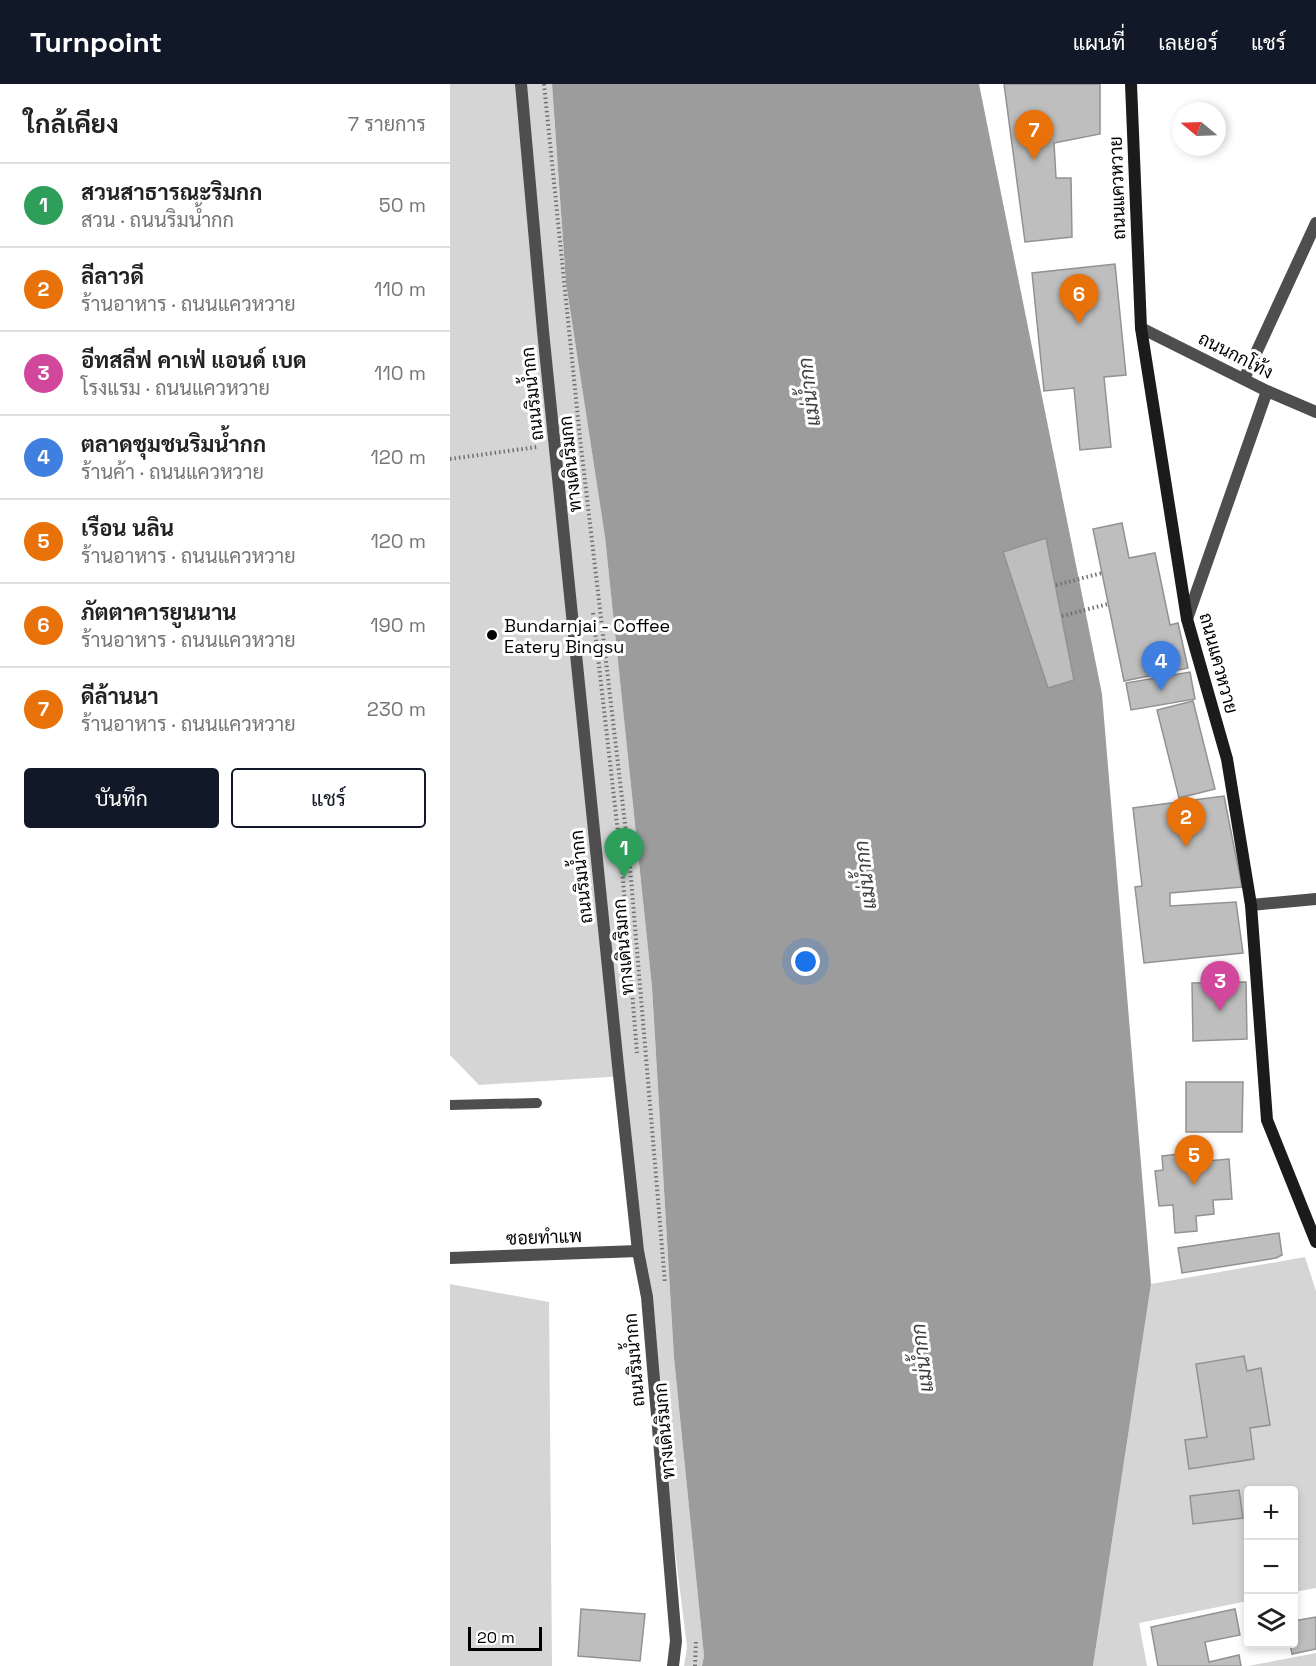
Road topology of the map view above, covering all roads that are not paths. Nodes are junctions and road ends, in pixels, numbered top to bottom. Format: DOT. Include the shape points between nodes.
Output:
graph roads {
  1 [pos="521,84"];
  2 [pos="1131,84"];
  3 [pos="1316,223"];
  4 [pos="1141,328"];
  5 [pos="1244,379"];
  6 [pos="1266,391"];
  7 [pos="1316,412"];
  8 [pos="1187,619"];
  9 [pos="1316,900"];
  10 [pos="1251,905"];
  11 [pos="537,1103"];
  12 [pos="450,1105"];
  13 [pos="1316,1242"];
  14 [pos="638,1251"];
  15 [pos="450,1258"];
  16 [pos="673,1666"];
  1 -- 14 [label="street, ถนนริมน้ำกก"];
  2 -- 4 [label="street, ถนนแควหวาย"];
  3 -- 5 [label="street"];
  4 -- 5 [label="street, ถนนกกโท้ง"];
  4 -- 8 [label="street, ถนนแควหวาย"];
  5 -- 6 [label="street, ถนนกกโท้ง"];
  6 -- 7 [label="street, ถนนกกโท้ง"];
  6 -- 8 [label="street"];
  8 -- 10 [label="street, ถนนแควหวาย" via="1227,759"];
  9 -- 10 [label="street"];
  10 -- 13 [label="street, ถนนแควหวาย" via="1267,1120"];
  11 -- 12 [label="lane"];
  14 -- 15 [label="street, ซอยทำแพ"];
  14 -- 16 [label="street, ถนนริมน้ำกก" via="647,1297 676,1641"];
}
